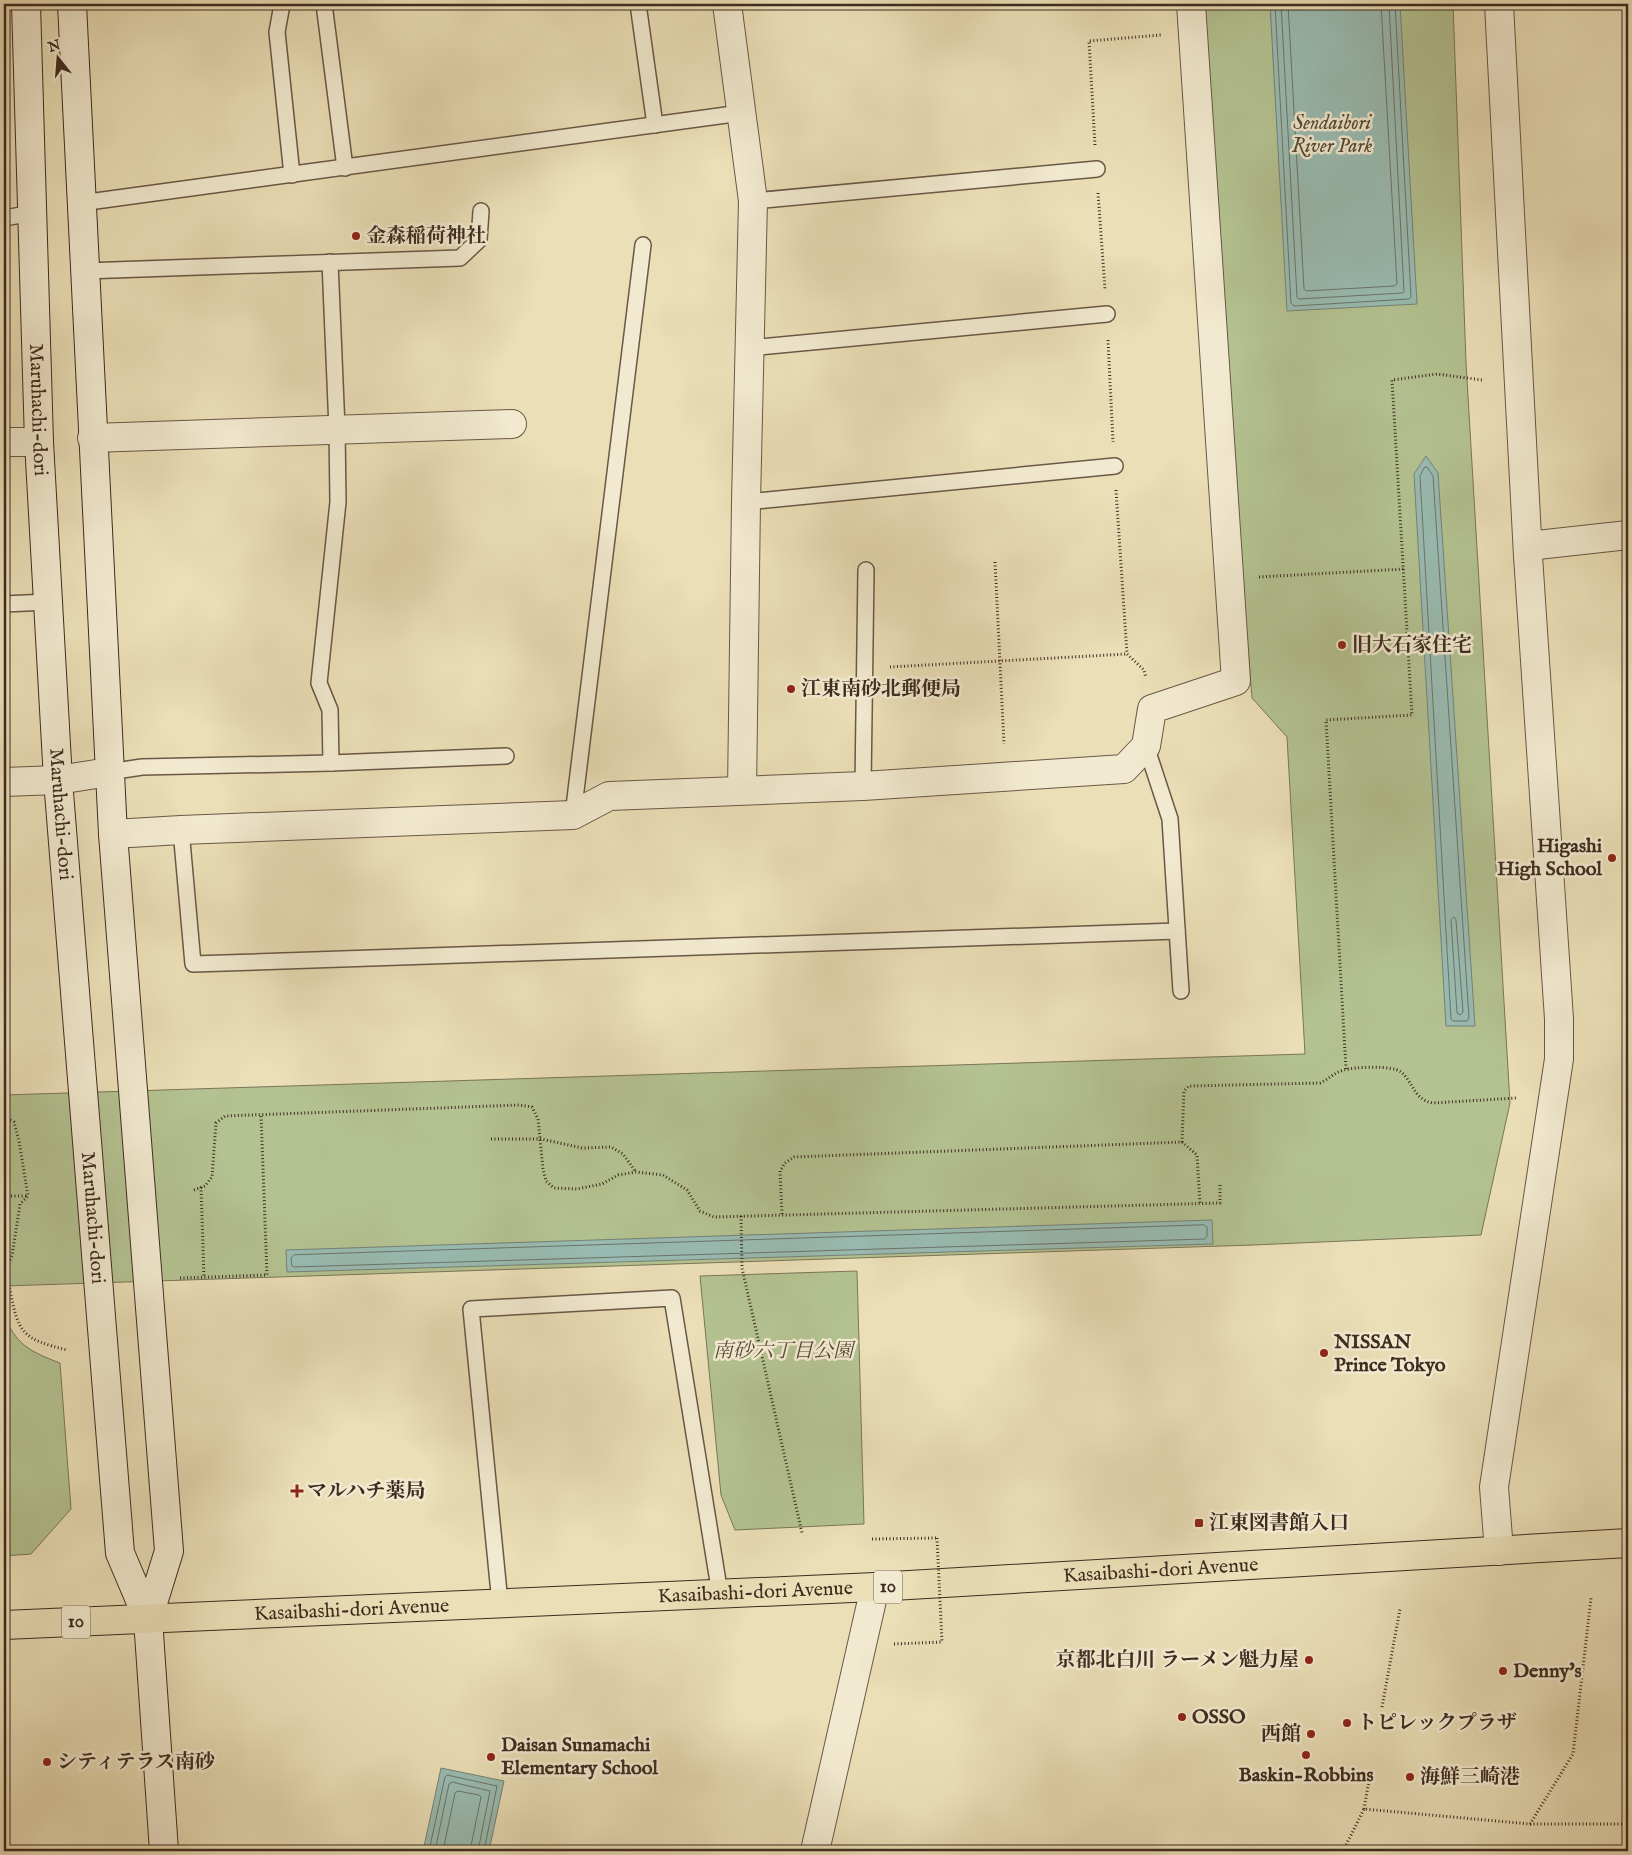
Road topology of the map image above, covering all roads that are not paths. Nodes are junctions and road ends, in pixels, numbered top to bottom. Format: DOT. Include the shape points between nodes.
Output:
graph roads {
  1 [pos="26,4"];
  2 [pos="72,4"];
  3 [pos="281,4"];
  4 [pos="324,4"];
  5 [pos="638,4"];
  6 [pos="727,4"];
  7 [pos="1191,4"];
  8 [pos="1499,4"];
  9 [pos="742,114"];
  10 [pos="655,126"];
  11 [pos="345,168"];
  12 [pos="1097,169"];
  13 [pos="292,174"];
  14 [pos="753,201"];
  15 [pos="81,203"];
  16 [pos="481,211"];
  17 [pos="33,213"];
  18 [pos="4,218"];
  19 [pos="642,246"];
  20 [pos="330,262"];
  21 [pos="84,271"];
  22 [pos="1107,314"];
  23 [pos="749,348"];
  24 [pos="512,424"];
  25 [pos="337,429"];
  26 [pos="92,438"];
  27 [pos="4,442"];
  28 [pos="39,442"];
  29 [pos="1115,466"];
  30 [pos="746,502"];
  31 [pos="1628,535"];
  32 [pos="1528,546"];
  33 [pos="866,570"];
  34 [pos="47,602"];
  35 [pos="4,604"];
  36 [pos="1146,746"];
  37 [pos="506,756"];
  38 [pos="331,763"];
  39 [pos="109,772"];
  40 [pos="58,780"];
  41 [pos="4,782"];
  42 [pos="863,786"];
  43 [pos="742,790"];
  44 [pos="572,815"];
  45 [pos="180,830"];
  46 [pos="113,834"];
  47 [pos="1177,932"];
  48 [pos="1181,991"];
  49 [pos="1628,1542"];
  50 [pos="1499,1551"];
  51 [pos="875,1587"];
  52 [pos="720,1594"];
  53 [pos="500,1603"];
  54 [pos="148,1619"];
  55 [pos="4,1625"];
  56 [pos="164,1851"];
  57 [pos="814,1851"];
  1 -- 17 [label="street, Maruhachi-dori"];
  2 -- 15 [label="street, Maruhachi-dori"];
  3 -- 13 [label="lane" via="276,32"];
  4 -- 11 [label="lane"];
  5 -- 10 [label="lane"];
  6 -- 9 [label="street"];
  7 -- 36 [label="street" via="1236,681 1152,708"];
  8 -- 32 [label="street"];
  9 -- 10 [label="lane"];
  9 -- 14 [label="street"];
  10 -- 11 [label="lane"];
  11 -- 13 [label="lane"];
  12 -- 14 [label="lane"];
  13 -- 15 [label="lane"];
  14 -- 23 [label="street"];
  15 -- 21 [label="street, Maruhachi-dori"];
  16 -- 20 [label="lane" via="479,240 460,258"];
  17 -- 18 [label="lane"];
  17 -- 28 [label="street, Maruhachi-dori"];
  19 -- 44 [label="lane"];
  20 -- 21 [label="lane"];
  20 -- 25 [label="lane"];
  21 -- 26 [label="street, Maruhachi-dori"];
  22 -- 23 [label="lane"];
  23 -- 30 [label="street"];
  24 -- 25 [label="street"];
  25 -- 26 [label="street"];
  25 -- 38 [label="lane" via="338,502 320,683 330,710"];
  26 -- 39 [label="street, Maruhachi-dori"];
  27 -- 28 [label="street"];
  28 -- 34 [label="street, Maruhachi-dori"];
  29 -- 30 [label="lane"];
  30 -- 43 [label="street"];
  31 -- 32 [label="street"];
  32 -- 50 [label="street" via="1559,1059 1494,1486"];
  33 -- 42 [label="lane"];
  34 -- 35 [label="lane"];
  34 -- 40 [label="street, Maruhachi-dori"];
  36 -- 42 [label="street" via="1124,769"];
  36 -- 47 [label="lane" via="1170,818"];
  37 -- 38 [label="lane"];
  38 -- 39 [label="lane" via="142,767"];
  39 -- 40 [label="street"];
  39 -- 46 [label="street, Maruhachi-dori"];
  40 -- 41 [label="street"];
  40 -- 54 [label="street, Maruhachi-dori" via="120,1553"];
  42 -- 43 [label="street"];
  43 -- 44 [label="street" via="609,796"];
  44 -- 45 [label="street"];
  45 -- 46 [label="street"];
  45 -- 47 [label="lane" via="193,964"];
  46 -- 54 [label="street, Maruhachi-dori" via="169,1551"];
  47 -- 48 [label="lane"];
  49 -- 50 [label="main road, Kasaibashi-dori Avenue / 10"];
  50 -- 51 [label="main road, Kasaibashi-dori Avenue / 10"];
  51 -- 52 [label="main road, Kasaibashi-dori Avenue / 10"];
  51 -- 57 [label="street"];
  52 -- 53 [label="main road, Kasaibashi-dori Avenue / 10"];
  52 -- 53 [label="lane" via="672,1298 471,1310"];
  53 -- 54 [label="main road, Kasaibashi-dori Avenue / 10"];
  54 -- 55 [label="main road, Kasaibashi-dori Avenue / 10"];
  54 -- 56 [label="street, Maruhachi-dori"];
}
